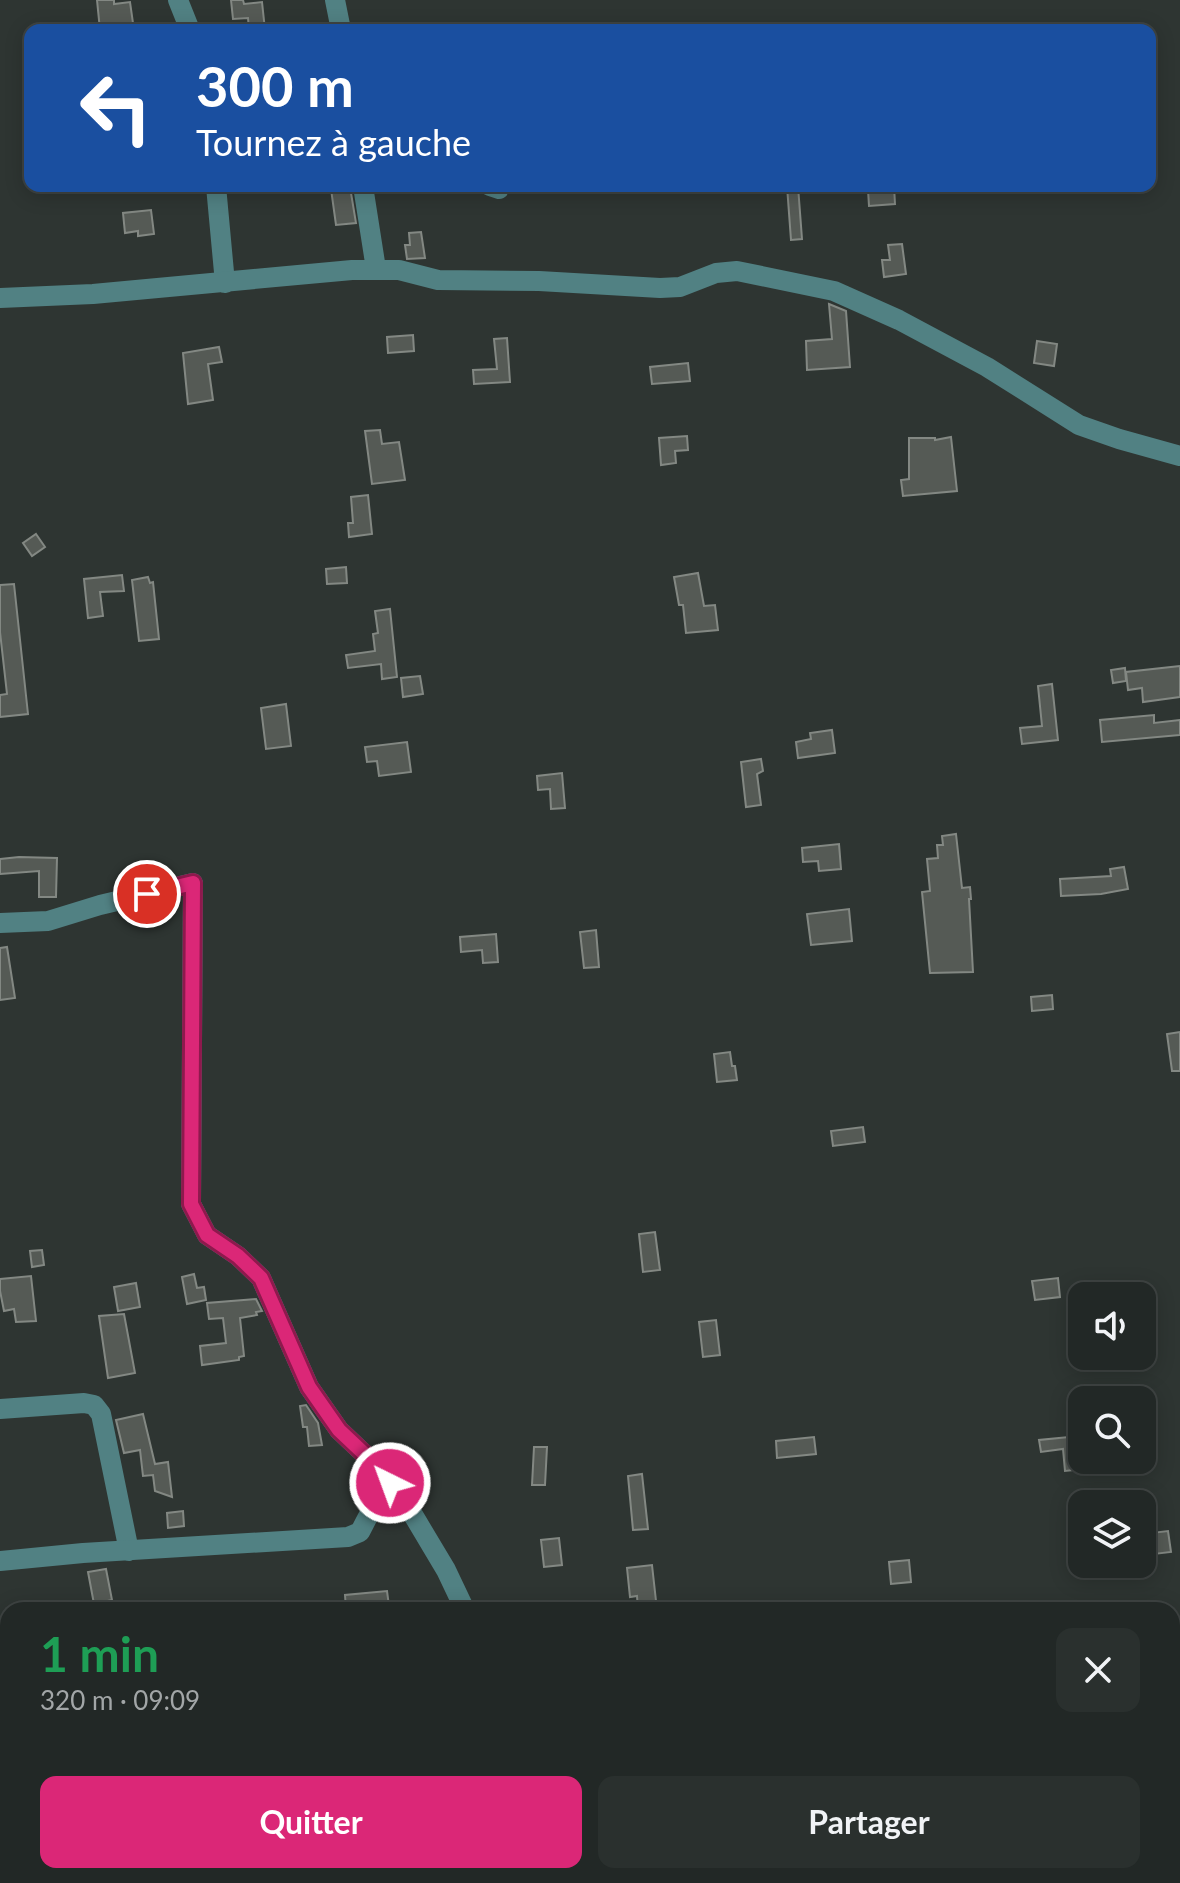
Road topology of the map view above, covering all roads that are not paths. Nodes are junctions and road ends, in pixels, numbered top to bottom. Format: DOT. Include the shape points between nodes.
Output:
graph roads {
  1 [pos="178,0"];
  2 [pos="335,0"];
  3 [pos="188,24"];
  4 [pos="340,24"];
  5 [pos="217,192"];
  6 [pos="364,192"];
  7 [pos="376,269"];
  8 [pos="225,283"];
  9 [pos="0,298"];
  10 [pos="1180,456"];
  11 [pos="0,923"];
  12 [pos="0,1409"];
  13 [pos="390,1483"];
  14 [pos="129,1551"];
  15 [pos="0,1561"];
  16 [pos="461,1602"];
  1 -- 3 [label="street"];
  2 -- 4 [label="street"];
  5 -- 8 [label="street"];
  6 -- 7 [label="street"];
  7 -- 8 [label="street"];
  7 -- 10 [label="street" via="438,280 660,288 737,271 834,291 987,367 1079,425"];
  8 -- 9 [label="street"];
  11 -- 13 [label="street" via="48,921 193,883 191,1204 207,1235 261,1278 309,1387 339,1430"];
  12 -- 14 [label="street" via="94,1405 101,1414"];
  13 -- 14 [label="street" via="355,1536"];
  13 -- 16 [label="street"];
  14 -- 15 [label="street"];
}
